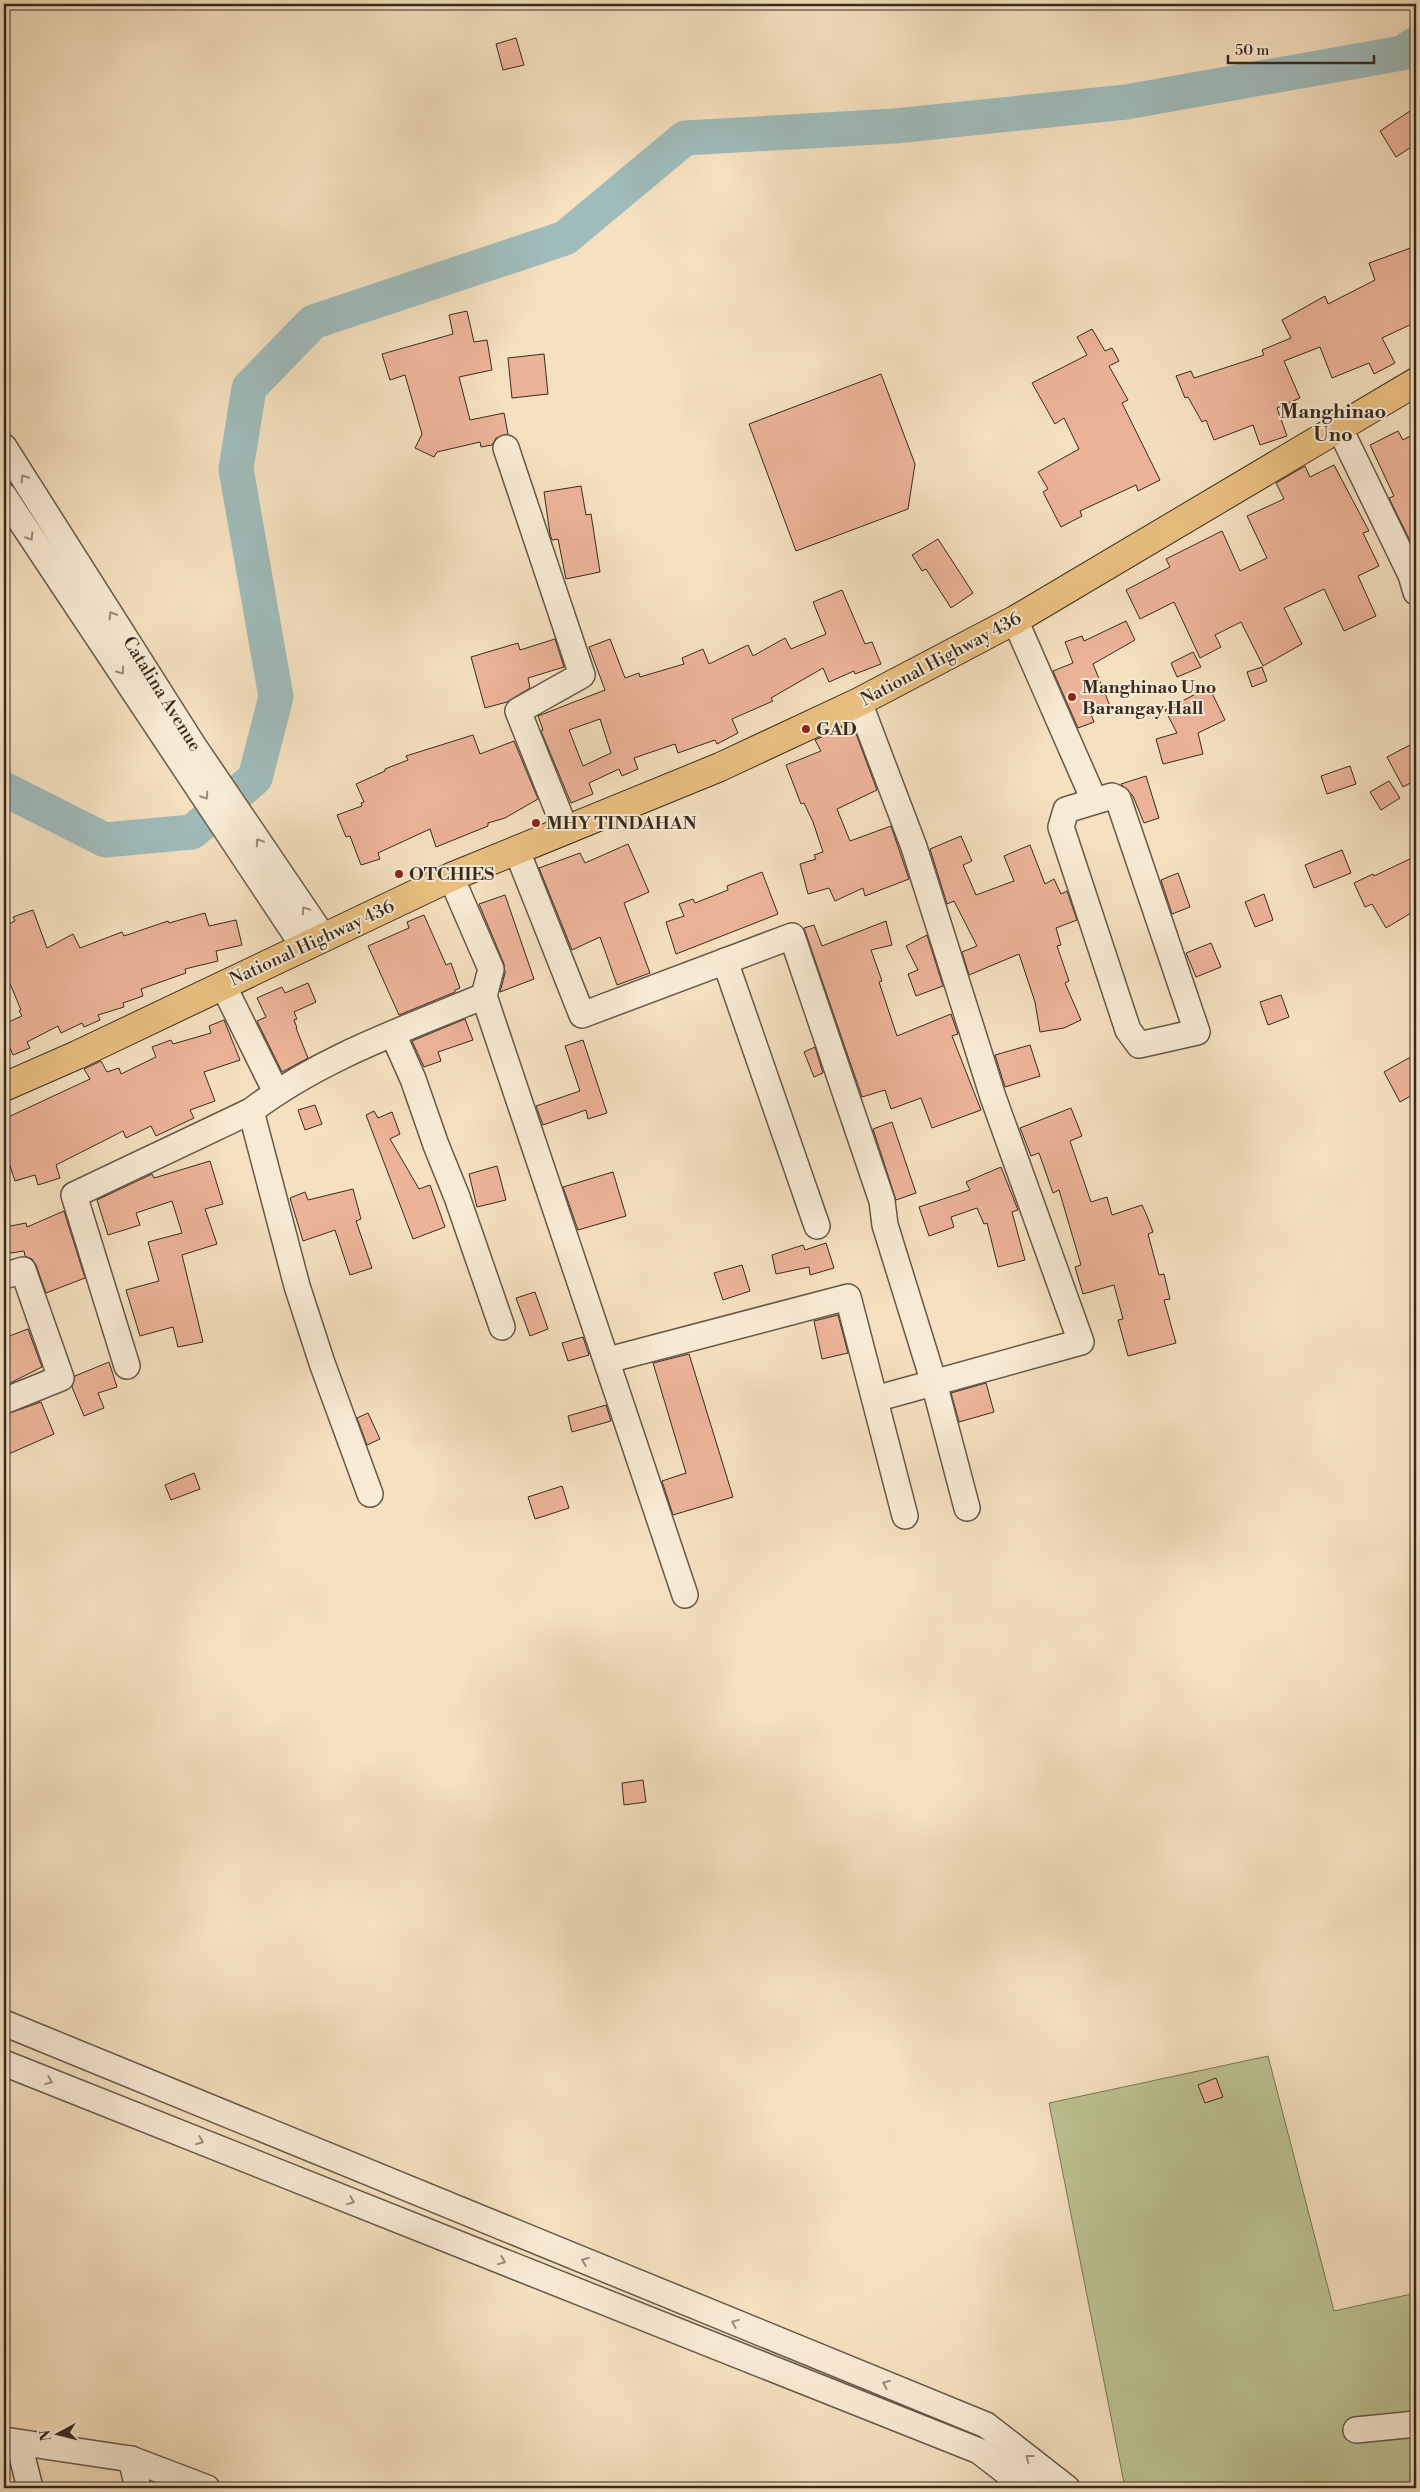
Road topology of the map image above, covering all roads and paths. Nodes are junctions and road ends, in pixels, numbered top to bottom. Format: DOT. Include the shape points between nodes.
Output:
graph roads {
  1 [pos="1416,382"];
  2 [pos="1339,427"];
  3 [pos="4,447"];
  4 [pos="506,448"];
  5 [pos="4,496"];
  6 [pos="1416,592"];
  7 [pos="1015,620"];
  8 [pos="859,702"];
  9 [pos="186,750"];
  10 [pos="1094,800"];
  11 [pos="566,831"];
  12 [pos="517,851"];
  13 [pos="451,877"];
  14 [pos="314,943"];
  15 [pos="725,961"];
  16 [pos="223,985"];
  17 [pos="484,996"];
  18 [pos="393,1034"];
  19 [pos="4,1087"];
  20 [pos="276,1092"];
  21 [pos="251,1111"];
  22 [pos="816,1226"];
  23 [pos="4,1276"];
  24 [pos="502,1327"];
  25 [pos="608,1360"];
  26 [pos="128,1366"];
  27 [pos="934,1383"];
  28 [pos="875,1399"];
  29 [pos="4,1401"];
  30 [pos="370,1494"];
  31 [pos="967,1508"];
  32 [pos="905,1516"];
  33 [pos="685,1596"];
  34 [pos="4,2023"];
  35 [pos="4,2063"];
  36 [pos="1416,2424"];
  37 [pos="1356,2430"];
  38 [pos="11,2442"];
  39 [pos="131,2459"];
  40 [pos="30,2488"];
  41 [pos="138,2488"];
  42 [pos="207,2488"];
  43 [pos="1027,2488"];
  44 [pos="1067,2488"];
  1 -- 2 [label="main road, National Highway 436"];
  2 -- 6 [label="street" via="1411,575"];
  2 -- 7 [label="main road, National Highway 436"];
  9 -- 3 [label="street, Catalina Avenue, one-way" via="84,569"];
  4 -- 11 [label="street" via="582,675 518,711"];
  5 -- 9 [label="street, Catalina Avenue, one-way" via="60,583"];
  7 -- 8 [label="main road, National Highway 436"];
  7 -- 10 [label="street"];
  8 -- 11 [label="main road, National Highway 436" via="720,767"];
  8 -- 27 [label="street" via="914,847 993,1097 1081,1342"];
  9 -- 14 [label="street, Catalina Avenue"];
  10 -- 10 [label="street" via="1066,810 1061,826 1128,1030 1140,1044 1197,1032 1118,799 1112,796"];
  11 -- 12 [label="main road, National Highway 436"];
  12 -- 13 [label="main road, National Highway 436"];
  12 -- 15 [label="street" via="582,1015"];
  13 -- 14 [label="main road, National Highway 436"];
  13 -- 17 [label="street" via="491,968"];
  14 -- 16 [label="main road, National Highway 436"];
  15 -- 22 [label="street"];
  15 -- 27 [label="street" via="792,936 882,1201 885,1225"];
  16 -- 19 [label="main road, National Highway 436"];
  16 -- 20 [label="street"];
  17 -- 18 [label="street"];
  17 -- 25 [label="street"];
  18 -- 20 [label="street"];
  18 -- 24 [label="street" via="457,1196"];
  20 -- 21 [label="street"];
  21 -- 26 [label="street" via="74,1196"];
  21 -- 30 [label="street" via="297,1286"];
  23 -- 29 [label="street" via="23,1270 61,1378"];
  25 -- 28 [label="street" via="848,1298"];
  25 -- 33 [label="street"];
  27 -- 28 [label="street"];
  27 -- 31 [label="street"];
  28 -- 32 [label="street"];
  44 -- 34 [label="street, one-way" via="986,2425"];
  35 -- 43 [label="street, one-way" via="979,2451"];
  36 -- 37 [label="street"];
  38 -- 39 [label="street"];
  38 -- 40 [label="street"];
  39 -- 41 [label="street"];
  39 -- 42 [label="street"];
}
